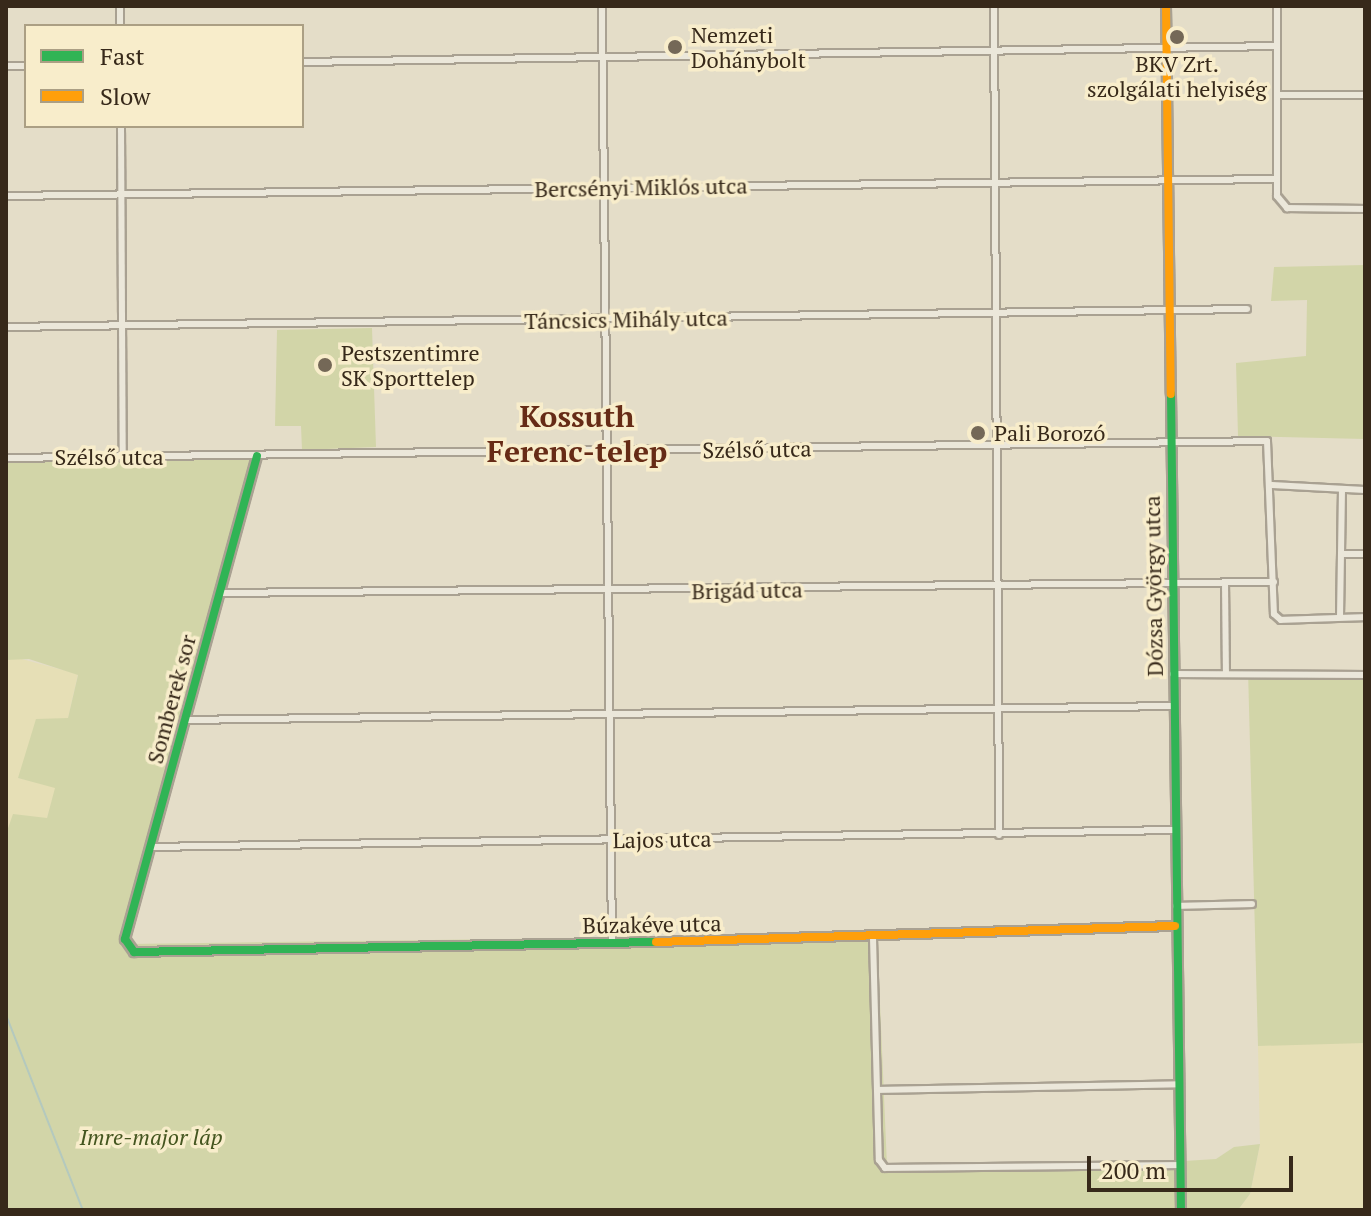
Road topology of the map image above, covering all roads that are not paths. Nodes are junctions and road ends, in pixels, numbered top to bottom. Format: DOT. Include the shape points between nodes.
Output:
graph roads {
  1 [pos="602,6"];
  2 [pos="994,6"];
  3 [pos="1166,6"];
  4 [pos="1277,6"];
  5 [pos="1277,46"];
  6 [pos="1165,49"];
  7 [pos="994,54"];
  8 [pos="602,58"];
  9 [pos="304,62"];
  10 [pos="1278,95"];
  11 [pos="1365,95"];
  12 [pos="121,128"];
  13 [pos="1275,179"];
  14 [pos="1167,180"];
  15 [pos="994,183"];
  16 [pos="606,187"];
  17 [pos="121,194"];
  18 [pos="6,196"];
  19 [pos="1365,209"];
  20 [pos="1247,309"];
  21 [pos="1167,312"];
  22 [pos="995,313"];
  23 [pos="606,319"];
  24 [pos="124,325"];
  25 [pos="6,327"];
  26 [pos="1170,443"];
  27 [pos="996,446"];
  28 [pos="609,451"];
  29 [pos="257,456"];
  30 [pos="6,458"];
  31 [pos="123,458"];
  32 [pos="1272,485"];
  33 [pos="1342,490"];
  34 [pos="1365,490"];
  35 [pos="1341,554"];
  36 [pos="1365,554"];
  37 [pos="1171,582"];
  38 [pos="1225,582"];
  39 [pos="1274,582"];
  40 [pos="996,587"];
  41 [pos="608,591"];
  42 [pos="220,593"];
  43 [pos="1340,617"];
  44 [pos="1365,617"];
  45 [pos="1172,674"];
  46 [pos="1226,674"];
  47 [pos="1365,675"];
  48 [pos="1172,706"];
  49 [pos="996,709"];
  50 [pos="610,716"];
  51 [pos="184,720"];
  52 [pos="1173,830"];
  53 [pos="999,835"];
  54 [pos="610,840"];
  55 [pos="150,847"];
  56 [pos="1252,904"];
  57 [pos="1174,906"];
  58 [pos="1175,926"];
  59 [pos="873,938"];
  60 [pos="612,942"];
  61 [pos="131,951"];
  62 [pos="1179,1084"];
  63 [pos="878,1090"];
  64 [pos="1179,1165"];
  65 [pos="1181,1210"];
  1 -- 8 [label="street"];
  2 -- 7 [label="street"];
  3 -- 6 [label="street, Dózsa György utca"];
  4 -- 5 [label="street"];
  5 -- 6 [label="street"];
  5 -- 10 [label="street"];
  6 -- 7 [label="street"];
  6 -- 14 [label="street, Dózsa György utca"];
  7 -- 8 [label="street"];
  7 -- 15 [label="street"];
  8 -- 9 [label="street"];
  8 -- 16 [label="street"];
  10 -- 11 [label="street"];
  10 -- 13 [label="street"];
  12 -- 17 [label="street"];
  13 -- 14 [label="street, Bercsényi Miklós utca"];
  13 -- 19 [label="street" via="1277,196 1287,208"];
  14 -- 15 [label="street, Bercsényi Miklós utca"];
  14 -- 21 [label="street, Dózsa György utca"];
  15 -- 16 [label="street, Bercsényi Miklós utca"];
  15 -- 22 [label="street"];
  16 -- 17 [label="street, Bercsényi Miklós utca"];
  16 -- 23 [label="street"];
  17 -- 18 [label="street, Bercsényi Miklós utca"];
  17 -- 24 [label="street"];
  20 -- 21 [label="street, Táncsics Mihály utca"];
  21 -- 22 [label="street, Táncsics Mihály utca"];
  21 -- 26 [label="street, Dózsa György utca"];
  22 -- 23 [label="street, Táncsics Mihály utca"];
  22 -- 27 [label="street"];
  23 -- 24 [label="street, Táncsics Mihály utca"];
  23 -- 28 [label="street"];
  24 -- 25 [label="street, Táncsics Mihály utca"];
  24 -- 31 [label="street"];
  26 -- 27 [label="street, Szélső utca"];
  26 -- 32 [label="street, Szélső utca" via="1267,441"];
  26 -- 37 [label="street, Dózsa György utca"];
  27 -- 28 [label="street, Szélső utca"];
  27 -- 40 [label="street"];
  28 -- 29 [label="street, Szélső utca"];
  28 -- 41 [label="street"];
  29 -- 31 [label="street, Szélső utca"];
  29 -- 42 [label="street, Somberek sor"];
  30 -- 31 [label="street, Szélső utca"];
  32 -- 33 [label="street"];
  32 -- 39 [label="street"];
  33 -- 34 [label="street"];
  33 -- 35 [label="street"];
  35 -- 36 [label="street"];
  35 -- 43 [label="street"];
  37 -- 38 [label="street, Brigád utca"];
  37 -- 40 [label="street, Brigád utca"];
  37 -- 45 [label="street, Dózsa György utca"];
  38 -- 39 [label="street, Brigád utca"];
  38 -- 46 [label="street"];
  39 -- 43 [label="street" via="1276,618"];
  40 -- 41 [label="street, Brigád utca"];
  40 -- 49 [label="street"];
  41 -- 42 [label="street, Brigád utca"];
  41 -- 50 [label="street"];
  42 -- 51 [label="street, Somberek sor"];
  43 -- 44 [label="street"];
  45 -- 46 [label="street"];
  45 -- 48 [label="street, Dózsa György utca"];
  46 -- 47 [label="street"];
  48 -- 49 [label="street"];
  48 -- 52 [label="street, Dózsa György utca"];
  49 -- 50 [label="street"];
  49 -- 53 [label="street"];
  50 -- 51 [label="street"];
  50 -- 54 [label="street"];
  51 -- 55 [label="street, Somberek sor"];
  52 -- 53 [label="street, Lajos utca"];
  52 -- 57 [label="street, Dózsa György utca"];
  53 -- 54 [label="street, Lajos utca"];
  54 -- 55 [label="street, Lajos utca"];
  54 -- 60 [label="street"];
  55 -- 61 [label="street, Somberek sor" via="125,939"];
  56 -- 57 [label="street"];
  57 -- 58 [label="street, Dózsa György utca"];
  58 -- 59 [label="street, Búzakéve utca"];
  58 -- 62 [label="street, Dózsa György utca"];
  59 -- 60 [label="street, Búzakéve utca"];
  59 -- 63 [label="street"];
  60 -- 61 [label="street, Búzakéve utca"];
  62 -- 63 [label="street"];
  62 -- 64 [label="street, Dózsa György utca"];
  63 -- 64 [label="street" via="879,1160 892,1172"];
  64 -- 65 [label="street, Dózsa György utca"];
}
